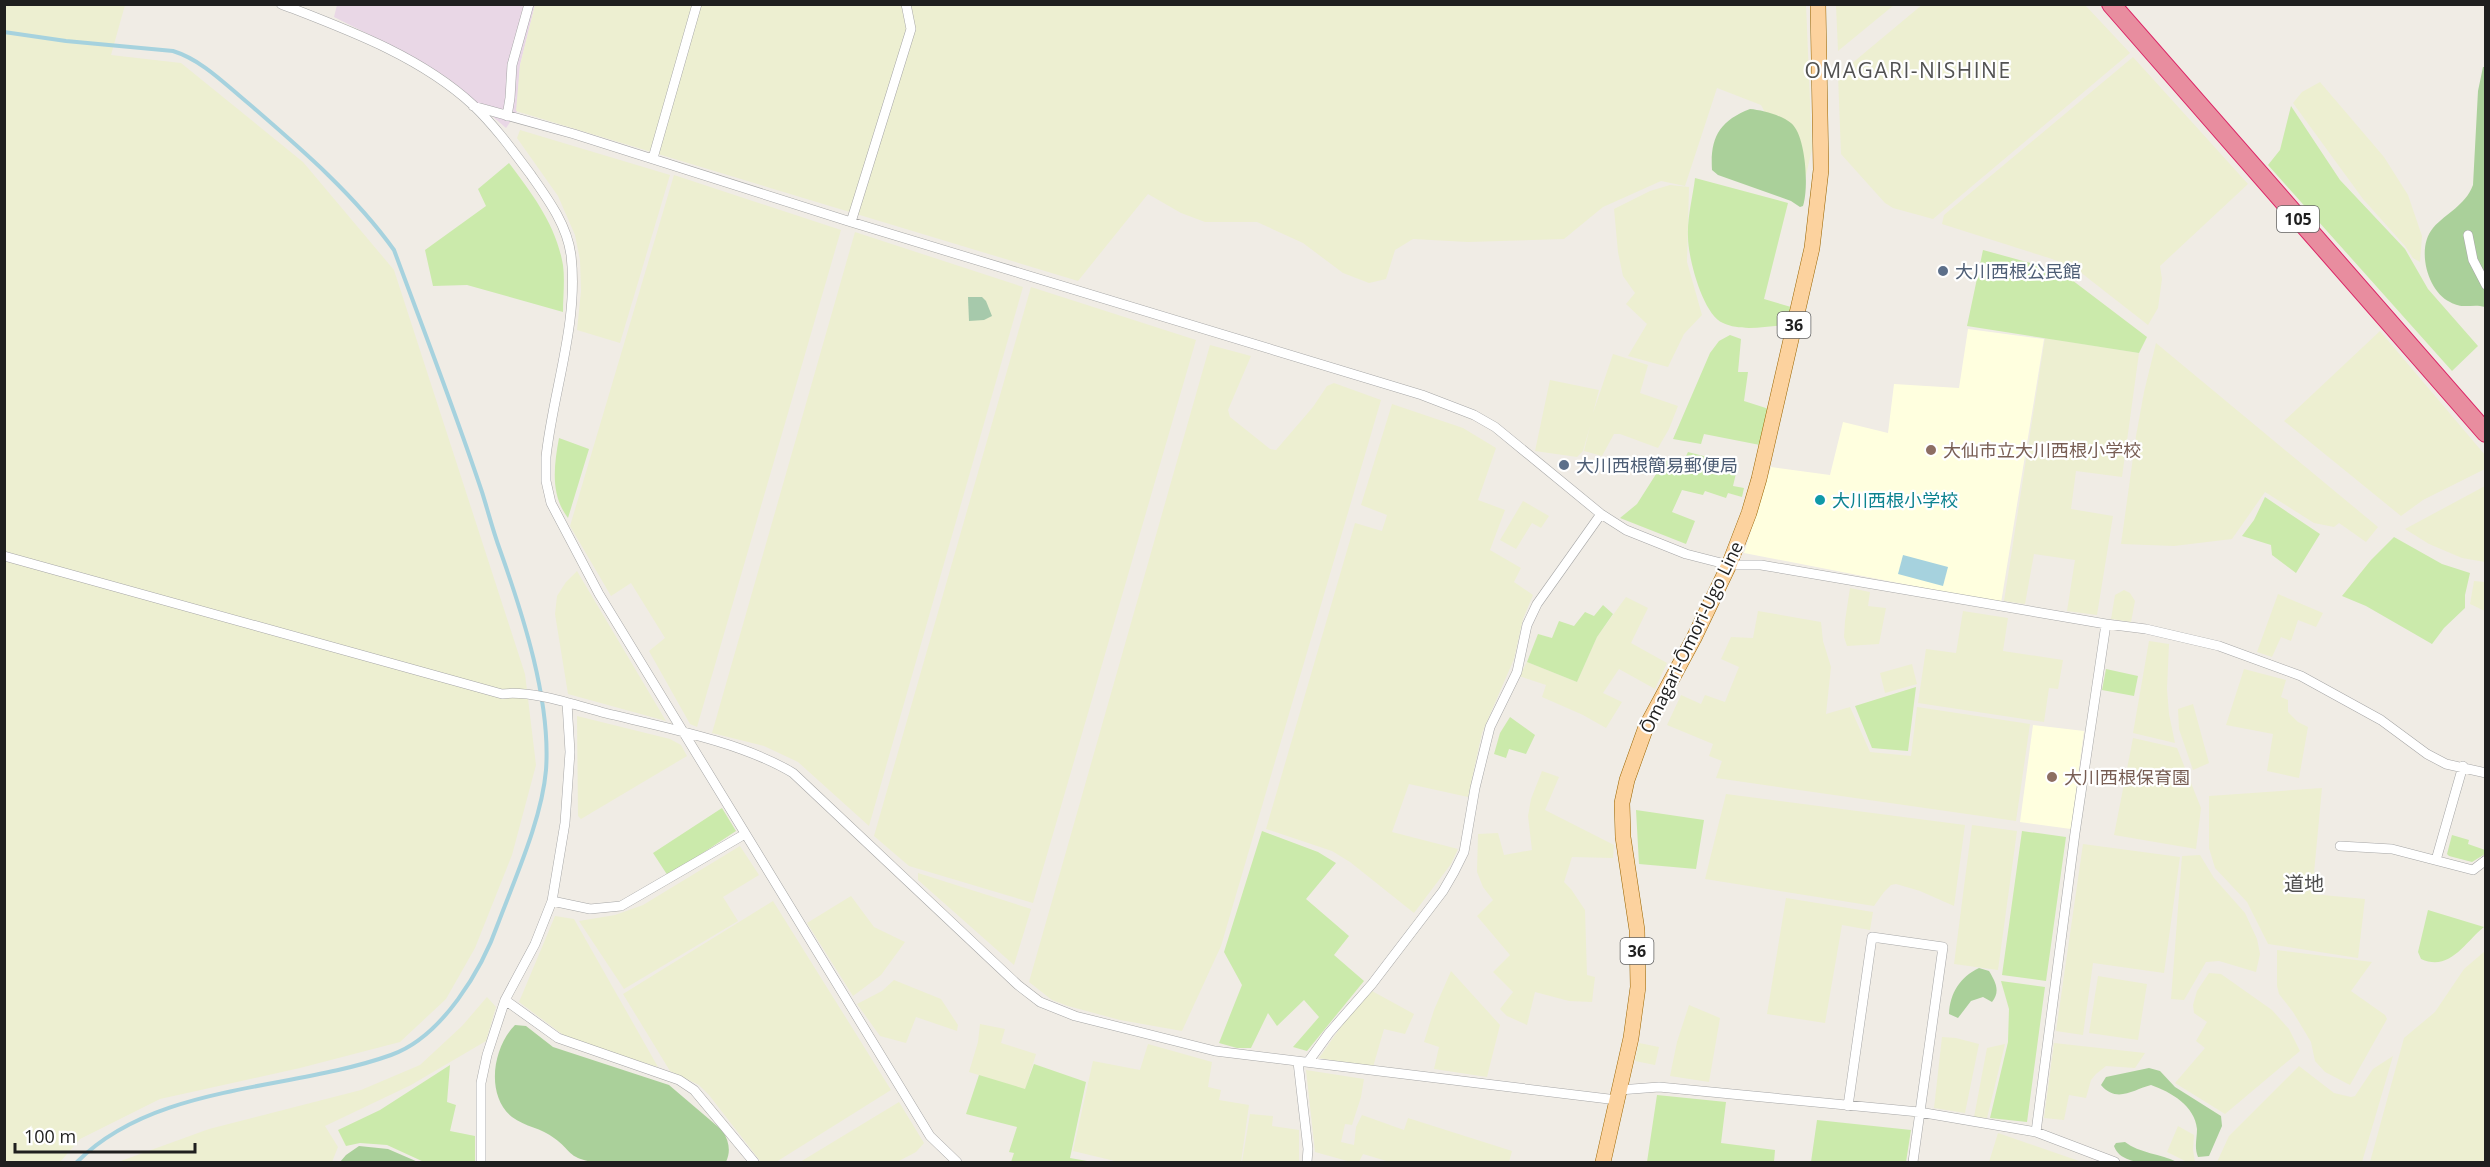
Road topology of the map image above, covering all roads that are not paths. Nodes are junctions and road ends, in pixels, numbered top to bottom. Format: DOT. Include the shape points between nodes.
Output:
graph roads {
  1 [pos="281,4"];
  2 [pos="528,4"];
  3 [pos="697,4"];
  4 [pos="906,4"];
  5 [pos="1818,4"];
  6 [pos="2111,4"];
  7 [pos="473,106"];
  8 [pos="507,116"];
  9 [pos="653,158"];
  10 [pos="851,222"];
  11 [pos="2468,235"];
  12 [pos="2486,285"];
  13 [pos="2486,433"];
  14 [pos="1601,514"];
  15 [pos="4,556"];
  16 [pos="1729,565"];
  17 [pos="2106,624"];
  18 [pos="567,703"];
  19 [pos="684,733"];
  20 [pos="2463,766"];
  21 [pos="2486,773"];
  22 [pos="745,834"];
  23 [pos="2340,846"];
  24 [pos="2436,860"];
  25 [pos="2486,860"];
  26 [pos="552,901"];
  27 [pos="505,1000"];
  28 [pos="1303,1062"];
  29 [pos="1618,1095"];
  30 [pos="1848,1106"];
  31 [pos="1919,1112"];
  32 [pos="2036,1132"];
  33 [pos="481,1162"];
  34 [pos="754,1162"];
  35 [pos="957,1162"];
  36 [pos="1307,1162"];
  37 [pos="1603,1162"];
  38 [pos="1913,1162"];
  39 [pos="2115,1162"];
  1 -- 7 [label="street" via="389,50 436,77"];
  2 -- 8 [label="street" via="512,65"];
  3 -- 9 [label="street"];
  4 -- 10 [label="street" via="911,29"];
  5 -- 16 [label="main road, Ōmagari-Ōmori-Ugo Line / 36" via="1821,170 1812,248 1759,479"];
  6 -- 13 [label="highway, 105"];
  7 -- 8 [label="street"];
  7 -- 19 [label="street" via="552,204 571,254 570,311 546,458 551,503 599,594"];
  8 -- 9 [label="street"];
  9 -- 10 [label="street"];
  10 -- 14 [label="street" via="1108,298 1474,415"];
  11 -- 12 [label="street" via="2473,260"];
  14 -- 16 [label="street" via="1626,530 1686,554"];
  14 -- 28 [label="street" via="1537,604 1527,626 1517,672 1490,727 1464,852 1454,872 1372,984"];
  15 -- 18 [label="street" via="502,694 515,692"];
  16 -- 17 [label="street" via="1761,565"];
  16 -- 29 [label="main road, Ōmagari-Ōmori-Ugo Line / 36" via="1646,727 1622,803 1637,930 1638,987"];
  17 -- 20 [label="street" via="2219,646 2301,676 2381,720 2427,754 2446,764"];
  17 -- 32 [label="street"];
  18 -- 19 [label="street"];
  18 -- 26 [label="street" via="570,752 565,823"];
  19 -- 22 [label="street"];
  19 -- 28 [label="street" via="754,753 793,772 1040,1002 1075,1016 1215,1052"];
  20 -- 21 [label="street"];
  20 -- 24 [label="street"];
  22 -- 26 [label="street" via="621,906 590,909"];
  22 -- 35 [label="street" via="930,1136"];
  23 -- 24 [label="street" via="2392,849"];
  24 -- 25 [label="street" via="2474,870"];
  26 -- 27 [label="street" via="535,944"];
  27 -- 33 [label="street" via="482,1072"];
  27 -- 34 [label="street" via="558,1038 679,1080 694,1090"];
  28 -- 29 [label="street"];
  28 -- 36 [label="street"];
  29 -- 30 [label="street" via="1659,1087"];
  29 -- 37 [label="main road, Ōmagari-Ōmori-Ugo Line / 36"];
  30 -- 31 [label="street"];
  30 -- 31 [label="street" via="1872,937 1943,947"];
  31 -- 32 [label="street"];
  31 -- 38 [label="street"];
  32 -- 39 [label="street"];
}
